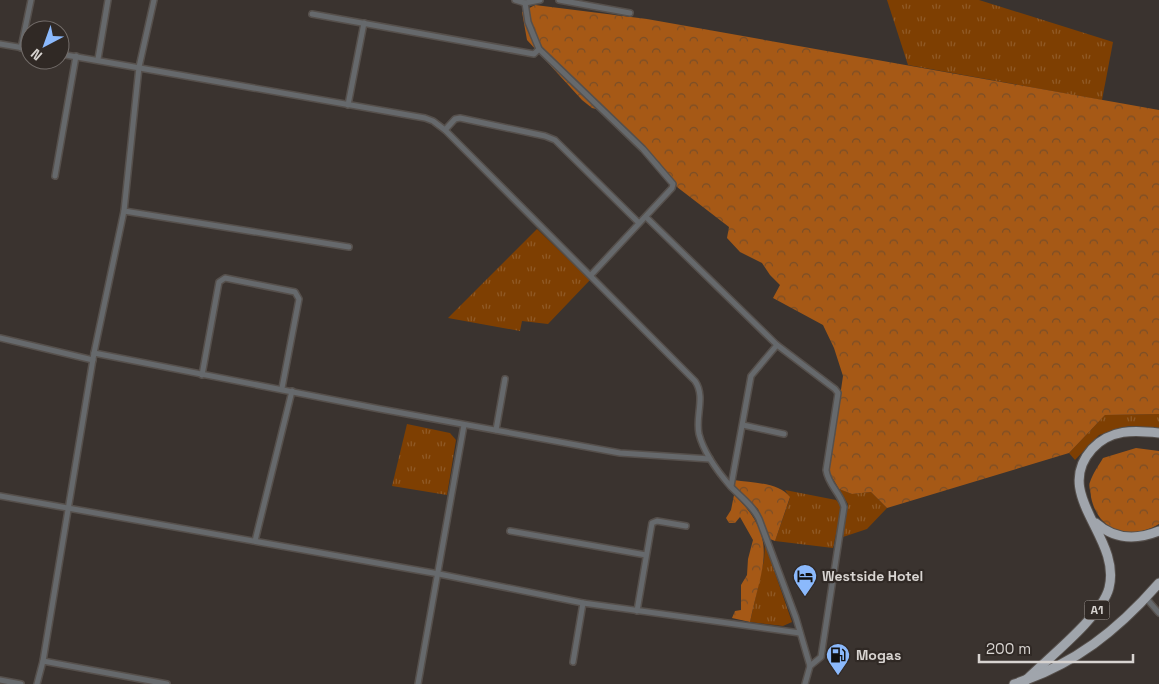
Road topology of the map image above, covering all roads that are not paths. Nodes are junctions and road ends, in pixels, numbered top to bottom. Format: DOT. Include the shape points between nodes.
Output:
graph roads {
  1 [pos="31,0"];
  2 [pos="108,0"];
  3 [pos="154,0"];
  4 [pos="515,0"];
  5 [pos="540,0"];
  6 [pos="559,0"];
  7 [pos="525,3"];
  8 [pos="630,13"];
  9 [pos="312,14"];
  10 [pos="27,20"];
  11 [pos="364,24"];
  12 [pos="0,44"];
  13 [pos="20,48"];
  14 [pos="539,49"];
  15 [pos="70,55"];
  16 [pos="76,56"];
  17 [pos="98,59"];
  18 [pos="139,67"];
  19 [pos="348,105"];
  20 [pos="445,130"];
  21 [pos="55,176"];
  22 [pos="124,211"];
  23 [pos="646,217"];
  24 [pos="639,223"];
  25 [pos="349,247"];
  26 [pos="591,275"];
  27 [pos="0,338"];
  28 [pos="777,345"];
  29 [pos="94,353"];
  30 [pos="93,360"];
  31 [pos="202,375"];
  32 [pos="505,379"];
  33 [pos="282,388"];
  34 [pos="292,392"];
  35 [pos="464,424"];
  36 [pos="743,425"];
  37 [pos="496,430"];
  38 [pos="1159,433"];
  39 [pos="784,434"];
  40 [pos="710,459"];
  41 [pos="731,486"];
  42 [pos="0,496"];
  43 [pos="68,508"];
  44 [pos="1090,518"];
  45 [pos="686,526"];
  46 [pos="510,531"];
  47 [pos="1159,531"];
  48 [pos="255,541"];
  49 [pos="646,555"];
  50 [pos="438,574"];
  51 [pos="1159,584"];
  52 [pos="1146,598"];
  53 [pos="583,604"];
  54 [pos="636,611"];
  55 [pos="1159,613"];
  56 [pos="800,633"];
  57 [pos="43,661"];
  58 [pos="573,662"];
  59 [pos="810,666"];
  60 [pos="0,680"];
  61 [pos="1025,681"];
  62 [pos="21,684"];
  63 [pos="37,684"];
  64 [pos="167,684"];
  65 [pos="418,684"];
  66 [pos="806,684"];
  67 [pos="1014,684"];
  1 -- 10 [label="street"];
  2 -- 17 [label="street"];
  3 -- 18 [label="street"];
  4 -- 7 [label="street"];
  5 -- 7 [label="street"];
  6 -- 8 [label="street"];
  7 -- 14 [label="street" via="528,22"];
  9 -- 11 [label="street"];
  11 -- 14 [label="street" via="534,54"];
  11 -- 19 [label="street"];
  12 -- 13 [label="street"];
  14 -- 23 [label="street" via="643,149 673,184"];
  15 -- 16 [label="street"];
  16 -- 17 [label="street"];
  16 -- 21 [label="street"];
  17 -- 18 [label="street"];
  18 -- 19 [label="street"];
  18 -- 22 [label="street"];
  19 -- 20 [label="street" via="429,119"];
  20 -- 24 [label="street" via="460,118 555,140"];
  20 -- 26 [label="street"];
  22 -- 25 [label="street"];
  22 -- 29 [label="street"];
  23 -- 24 [label="street"];
  23 -- 28 [label="street"];
  24 -- 26 [label="street"];
  26 -- 40 [label="street" via="695,381 701,395 699,433"];
  27 -- 30 [label="street"];
  28 -- 36 [label="street" via="752,373"];
  28 -- 59 [label="street" via="838,393 826,470 841,495 844,507 822,657"];
  29 -- 30 [label="street"];
  29 -- 31 [label="street"];
  30 -- 43 [label="street"];
  31 -- 33 [label="street"];
  31 -- 33 [label="street" via="219,282 225,278 298,295"];
  32 -- 37 [label="street"];
  33 -- 34 [label="street"];
  34 -- 35 [label="street"];
  34 -- 48 [label="street"];
  35 -- 37 [label="street"];
  35 -- 50 [label="street"];
  36 -- 39 [label="street"];
  36 -- 41 [label="street"];
  37 -- 40 [label="street" via="620,453"];
  38 -- 44 [label="highway, A1" via="1123,432 1109,436 1088,454 1079,477 1080,492"];
  40 -- 41 [label="street"];
  41 -- 56 [label="street" via="759,519"];
  42 -- 43 [label="street"];
  43 -- 48 [label="street"];
  43 -- 57 [label="street"];
  44 -- 47 [label="highway" via="1106,531 1123,537 1145,537"];
  44 -- 61 [label="highway, A1" via="1101,535 1111,564 1112,575 1104,601"];
  45 -- 49 [label="street" via="652,522"];
  46 -- 49 [label="street"];
  48 -- 50 [label="street"];
  49 -- 54 [label="street"];
  50 -- 53 [label="street"];
  50 -- 65 [label="street"];
  51 -- 52 [label="highway, A1"];
  52 -- 55 [label="street"];
  52 -- 61 [label="highway, A1" via="1114,630 1085,652 1056,669"];
  53 -- 54 [label="street"];
  53 -- 58 [label="street"];
  54 -- 56 [label="street"];
  56 -- 59 [label="street"];
  57 -- 63 [label="street"];
  57 -- 64 [label="street"];
  59 -- 66 [label="street"];
  60 -- 62 [label="street"];
  61 -- 67 [label="highway, A1"];
}
